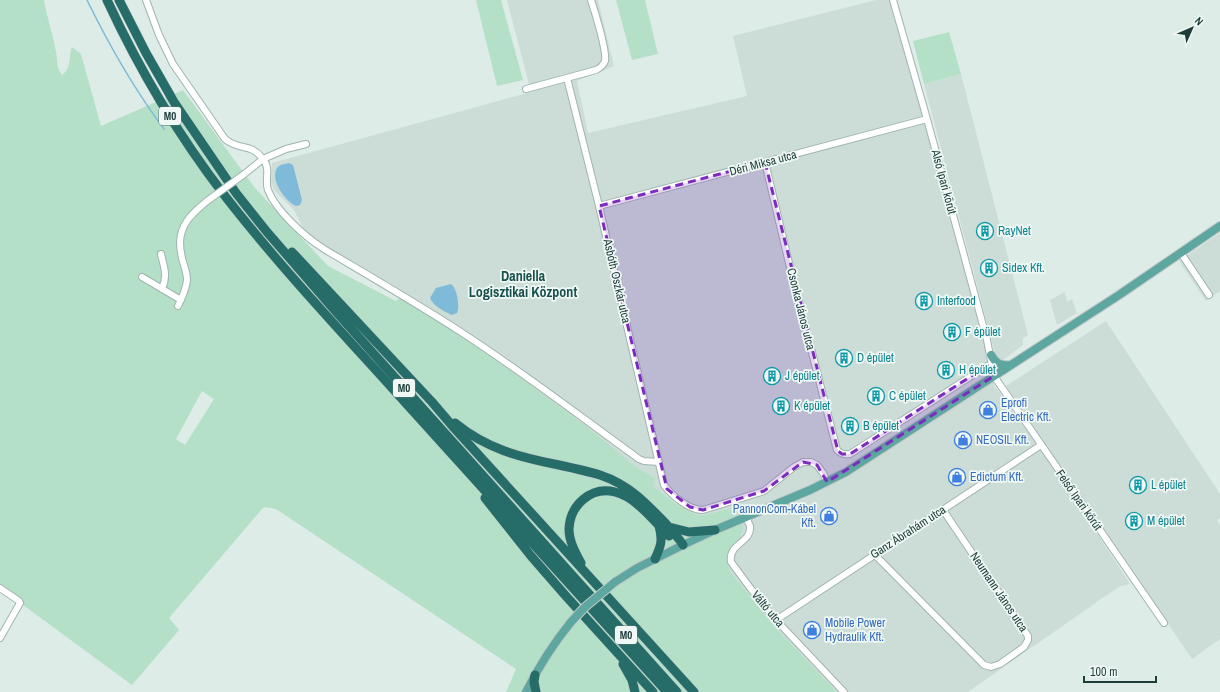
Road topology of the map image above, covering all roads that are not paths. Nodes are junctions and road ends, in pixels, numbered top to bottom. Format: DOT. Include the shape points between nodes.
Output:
graph roads {
  1 [pos="107,0"];
  2 [pos="119,0"];
  3 [pos="146,0"];
  4 [pos="591,0"];
  5 [pos="893,0"];
  6 [pos="567,78"];
  7 [pos="526,89"];
  8 [pos="927,120"];
  9 [pos="306,144"];
  10 [pos="263,159"];
  11 [pos="764,162"];
  12 [pos="236,193"];
  13 [pos="599,206"];
  14 [pos="1220,226"];
  15 [pos="1181,253"];
  16 [pos="160,254"];
  17 [pos="142,277"];
  18 [pos="162,289"];
  19 [pos="1209,295"];
  20 [pos="991,355"];
  21 [pos="993,365"];
  22 [pos="1012,365"];
  23 [pos="994,376"];
  24 [pos="432,402"];
  25 [pos="1041,445"];
  26 [pos="659,462"];
  27 [pos="467,470"];
  28 [pos="827,482"];
  29 [pos="943,510"];
  30 [pos="746,517"];
  31 [pos="663,526"];
  32 [pos="715,530"];
  33 [pos="683,545"];
  34 [pos="874,554"];
  35 [pos="655,559"];
  36 [pos="593,581"];
  37 [pos="0,588"];
  38 [pos="776,620"];
  39 [pos="1164,622"];
  40 [pos="0,638"];
  41 [pos="604,639"];
  42 [pos="535,674"];
  43 [pos="526,692"];
  44 [pos="536,692"];
  45 [pos="635,692"];
  46 [pos="653,692"];
  47 [pos="667,692"];
  48 [pos="678,692"];
  49 [pos="694,692"];
  50 [pos="844,692"];
  1 -- 27 [label="highway, M0" via="158,98 225,195 310,297"];
  2 -- 12 [label="highway, M0" via="174,102"];
  3 -- 10 [label="street" via="173,64 225,139 233,145 255,150"];
  4 -- 6 [label="street" via="604,50 604,62 596,70"];
  5 -- 8 [label="street, Alsó Ipari körút"];
  6 -- 7 [label="street"];
  6 -- 13 [label="street, Asbóth Oszkár utca"];
  8 -- 11 [label="street, Déri Miksa utca"];
  8 -- 20 [label="street, Alsó Ipari körút"];
  9 -- 10 [label="street"];
  10 -- 18 [label="street, bridge" via="207,201 189,218 181,232 179,243 187,281 180,303"];
  10 -- 26 [label="street" via="267,166 270,194 286,217 314,243 463,333 639,459"];
  11 -- 13 [label="street, Déri Miksa utca"];
  11 -- 21 [label="street, Csonka János utca" via="837,450 842,454 850,454 987,366"];
  12 -- 24 [label="highway"];
  12 -- 48 [label="highway, M0" via="338,314"];
  13 -- 26 [label="street, Asbóth Oszkár utca"];
  14 -- 15 [label="main road"];
  15 -- 19 [label="street"];
  15 -- 22 [label="main road"];
  16 -- 18 [label="street" via="166,274"];
  17 -- 18 [label="street"];
  20 -- 21 [label="street, Alsó Ipari körút"];
  20 -- 22 [label="main road" via="999,365"];
  21 -- 23 [label="street, Alsó Ipari körút"];
  22 -- 23 [label="main road"];
  23 -- 25 [label="street, Felső Ipari körút"];
  23 -- 28 [label="main road"];
  24 -- 31 [label="highway" via="469,434 498,450 618,482 637,495"];
  24 -- 36 [label="highway"];
  25 -- 29 [label="street, Ganz Ábrahám utca"];
  25 -- 39 [label="street, Felső Ipari körút"];
  26 -- 28 [label="street, Asbóth Oszkár utca" via="667,489 686,504 703,510 764,491 803,462 811,462 818,466"];
  27 -- 41 [label="highway" via="481,493 531,556"];
  27 -- 47 [label="highway, M0"];
  28 -- 30 [label="main road"];
  29 -- 34 [label="street, Ganz Ábrahám utca"];
  29 -- 34 [label="street, Neumann János utca" via="1028,636 1024,647 1000,664 991,667 984,665"];
  30 -- 32 [label="main road"];
  30 -- 38 [label="street, Váltó utca" via="750,526 749,531 732,551 731,562"];
  31 -- 32 [label="highway" via="689,532"];
  31 -- 33 [label="highway" via="679,538"];
  31 -- 35 [label="highway" via="662,542"];
  31 -- 36 [label="highway" via="626,496 610,491 586,497 575,508 569,528 575,552"];
  32 -- 33 [label="main road"];
  33 -- 35 [label="main road"];
  34 -- 38 [label="street, Ganz Ábrahám utca"];
  35 -- 42 [label="main road, bridge" via="615,582 586,607 550,648"];
  36 -- 49 [label="highway"];
  37 -- 40 [label="street" via="20,602"];
  38 -- 50 [label="street, Váltó utca"];
  41 -- 45 [label="highway" via="628,671"];
  41 -- 46 [label="highway"];
  42 -- 43 [label="main road"];
  42 -- 44 [label="highway"];
}
